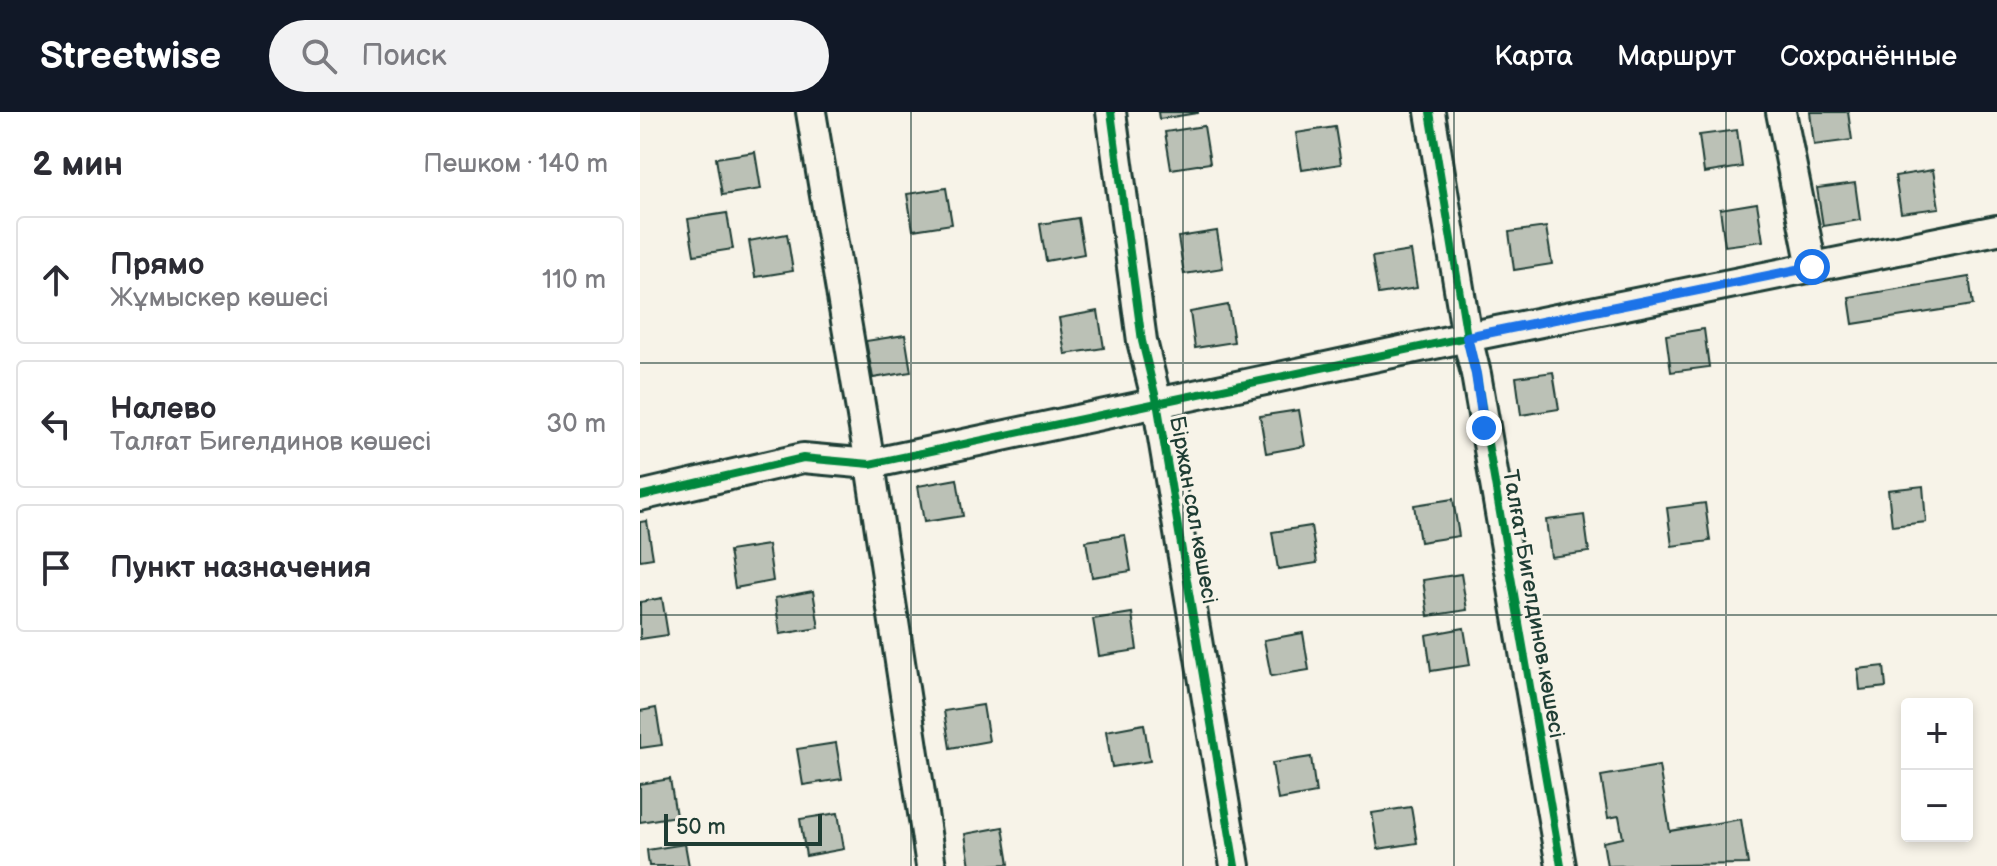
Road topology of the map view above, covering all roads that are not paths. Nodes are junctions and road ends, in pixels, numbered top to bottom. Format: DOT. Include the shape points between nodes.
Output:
graph roads {
  1 [pos="811,112"];
  2 [pos="1111,112"];
  3 [pos="1430,112"];
  4 [pos="1781,112"];
  5 [pos="1997,230"];
  6 [pos="1812,267"];
  7 [pos="1467,337"];
  8 [pos="1157,402"];
  9 [pos="870,464"];
  10 [pos="640,496"];
  11 [pos="931,866"];
  12 [pos="1235,866"];
  13 [pos="1561,866"];
  1 -- 9 [label="street"];
  2 -- 8 [label="street, Біржан сал көшесі" via="1142,341"];
  3 -- 7 [label="street, Талғат Бигелдинов көшесі"];
  4 -- 6 [label="street"];
  5 -- 6 [label="street"];
  6 -- 7 [label="street"];
  7 -- 8 [label="street"];
  7 -- 13 [label="street, Талғат Бигелдинов көшесі"];
  8 -- 9 [label="street"];
  8 -- 12 [label="street, Біржан сал көшесі"];
  9 -- 10 [label="street" via="803,458"];
  9 -- 11 [label="street"];
}
